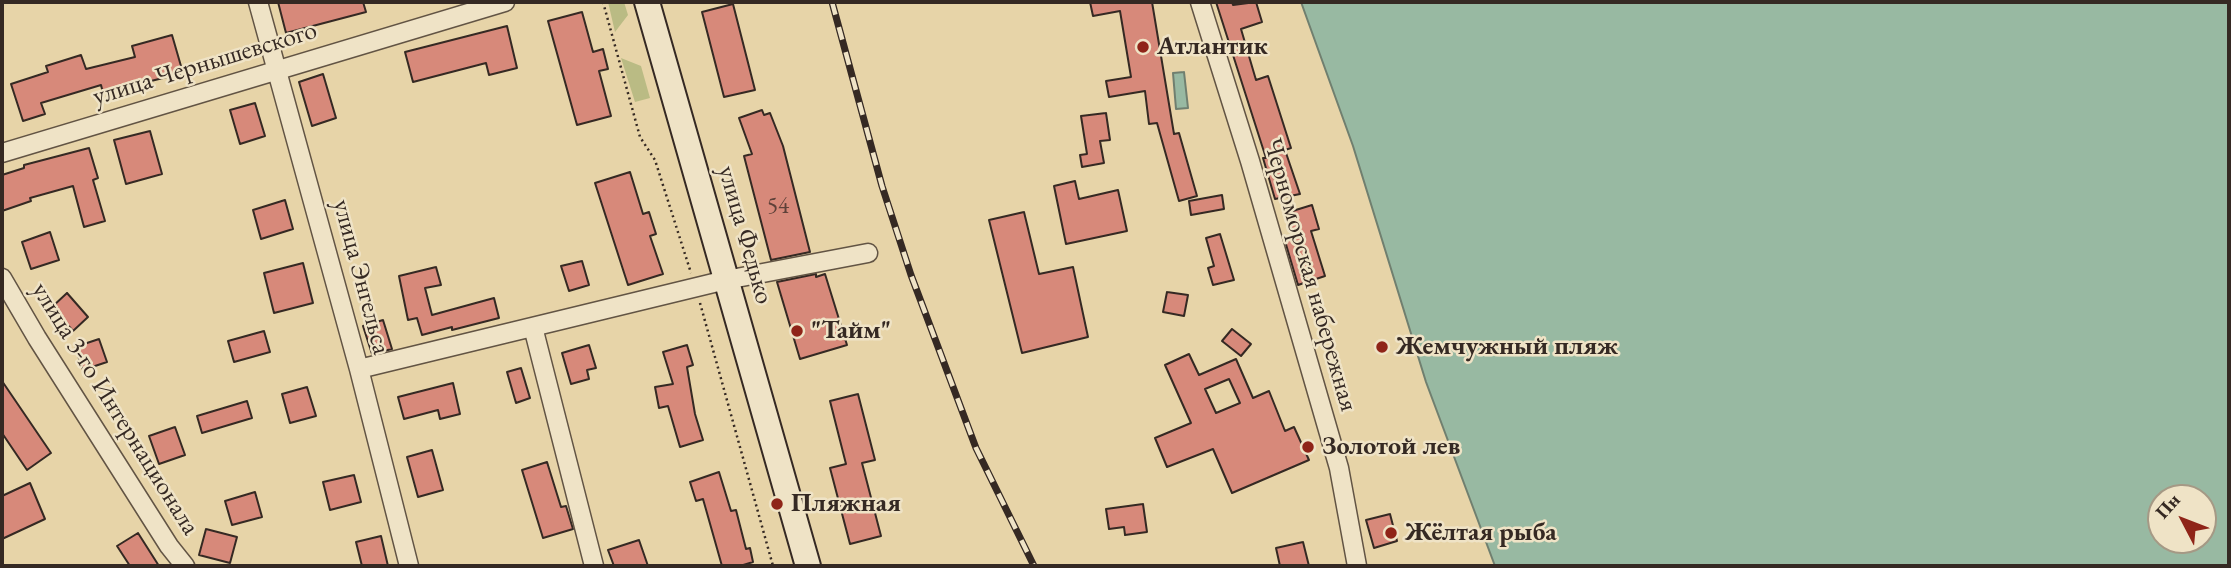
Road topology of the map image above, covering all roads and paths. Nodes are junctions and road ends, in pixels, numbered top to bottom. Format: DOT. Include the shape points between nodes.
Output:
graph roads {
  1 [pos="258,2"];
  2 [pos="505,2"];
  3 [pos="647,2"];
  4 [pos="1199,2"];
  5 [pos="277,69"];
  6 [pos="2,153"];
  7 [pos="868,253"];
  8 [pos="2,278"];
  9 [pos="726,280"];
  10 [pos="533,327"];
  11 [pos="359,369"];
  12 [pos="185,566"];
  13 [pos="409,566"];
  14 [pos="594,566"];
  15 [pos="808,566"];
  16 [pos="1357,566"];
  1 -- 5 [label="street, улица Энгельса"];
  2 -- 5 [label="street, улица Чернышевского"];
  3 -- 9 [label="main road, улица Федько"];
  4 -- 16 [label="street, Черноморская набережная" via="1251,161 1339,468"];
  5 -- 6 [label="street, улица Чернышевского"];
  5 -- 11 [label="street, улица Энгельса"];
  7 -- 9 [label="street"];
  8 -- 12 [label="street, улица 3-го Интернационала"];
  9 -- 10 [label="street"];
  9 -- 15 [label="main road, улица Федько"];
  10 -- 11 [label="street"];
  10 -- 14 [label="street"];
  11 -- 13 [label="street, улица Энгельса"];
}
